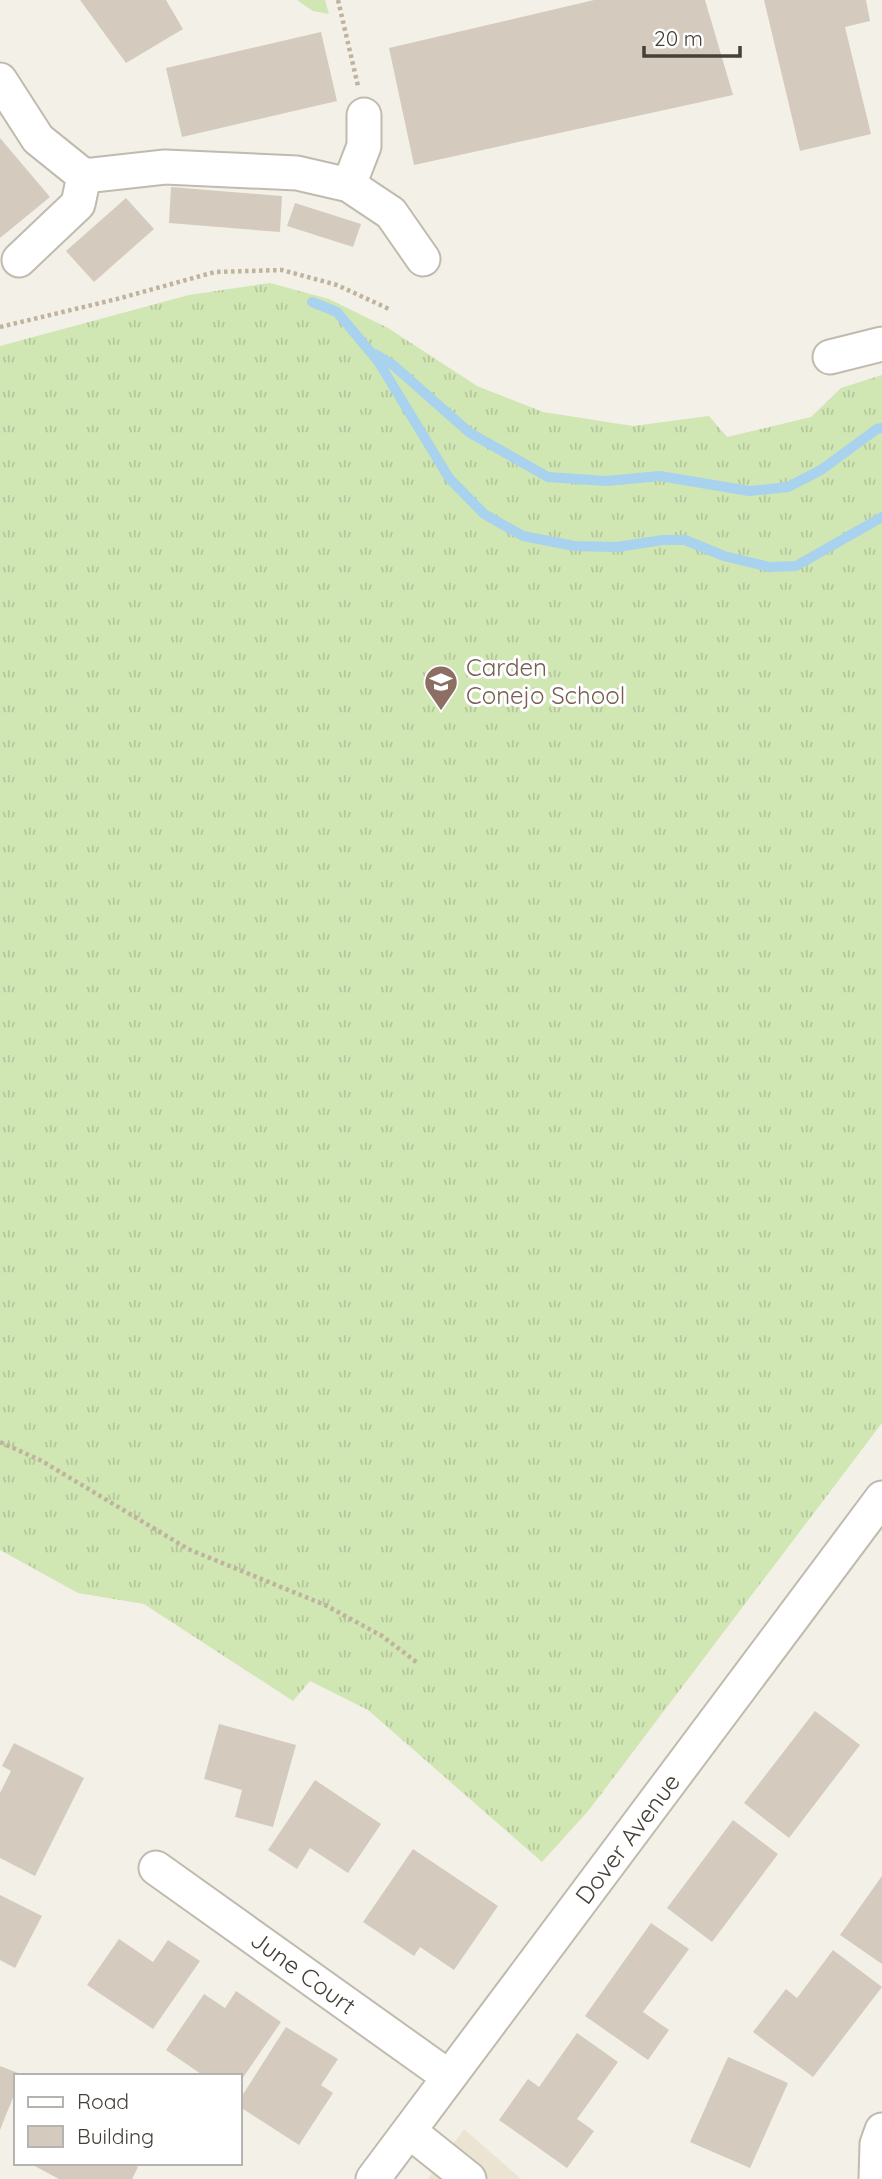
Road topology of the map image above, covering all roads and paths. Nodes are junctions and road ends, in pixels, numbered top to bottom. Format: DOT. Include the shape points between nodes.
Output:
graph roads {
  1 [pos="338,0"];
  2 [pos="0,80"];
  3 [pos="364,115"];
  4 [pos="84,176"];
  5 [pos="349,185"];
  6 [pos="423,259"];
  7 [pos="19,260"];
  8 [pos="389,309"];
  9 [pos="0,327"];
  10 [pos="882,344"];
  11 [pos="830,357"];
  12 [pos="0,1442"];
  13 [pos="882,1498"];
  14 [pos="419,1664"];
  15 [pos="156,1868"];
  16 [pos="449,2077"];
  17 [pos="882,2130"];
  18 [pos="410,2131"];
  19 [pos="875,2172"];
  20 [pos="373,2179"];
  21 [pos="469,2179"];
  1 -- 3 [label="path"];
  2 -- 4 [label="street" via="38,139"];
  3 -- 5 [label="street" via="364,146"];
  4 -- 5 [label="street" via="165,167 297,173"];
  4 -- 7 [label="street" via="78,204"];
  5 -- 6 [label="street" via="391,213"];
  8 -- 9 [label="path" via="337,285 282,270 215,272"];
  10 -- 11 [label="street"];
  12 -- 14 [label="path" via="42,1461 188,1549 325,1605 382,1636"];
  13 -- 16 [label="street, Dover Avenue"];
  15 -- 16 [label="street, June Court"];
  16 -- 18 [label="street, Dover Avenue"];
  17 -- 19 [label="street"];
  18 -- 20 [label="street, Dover Avenue"];
  18 -- 21 [label="street"];
}
